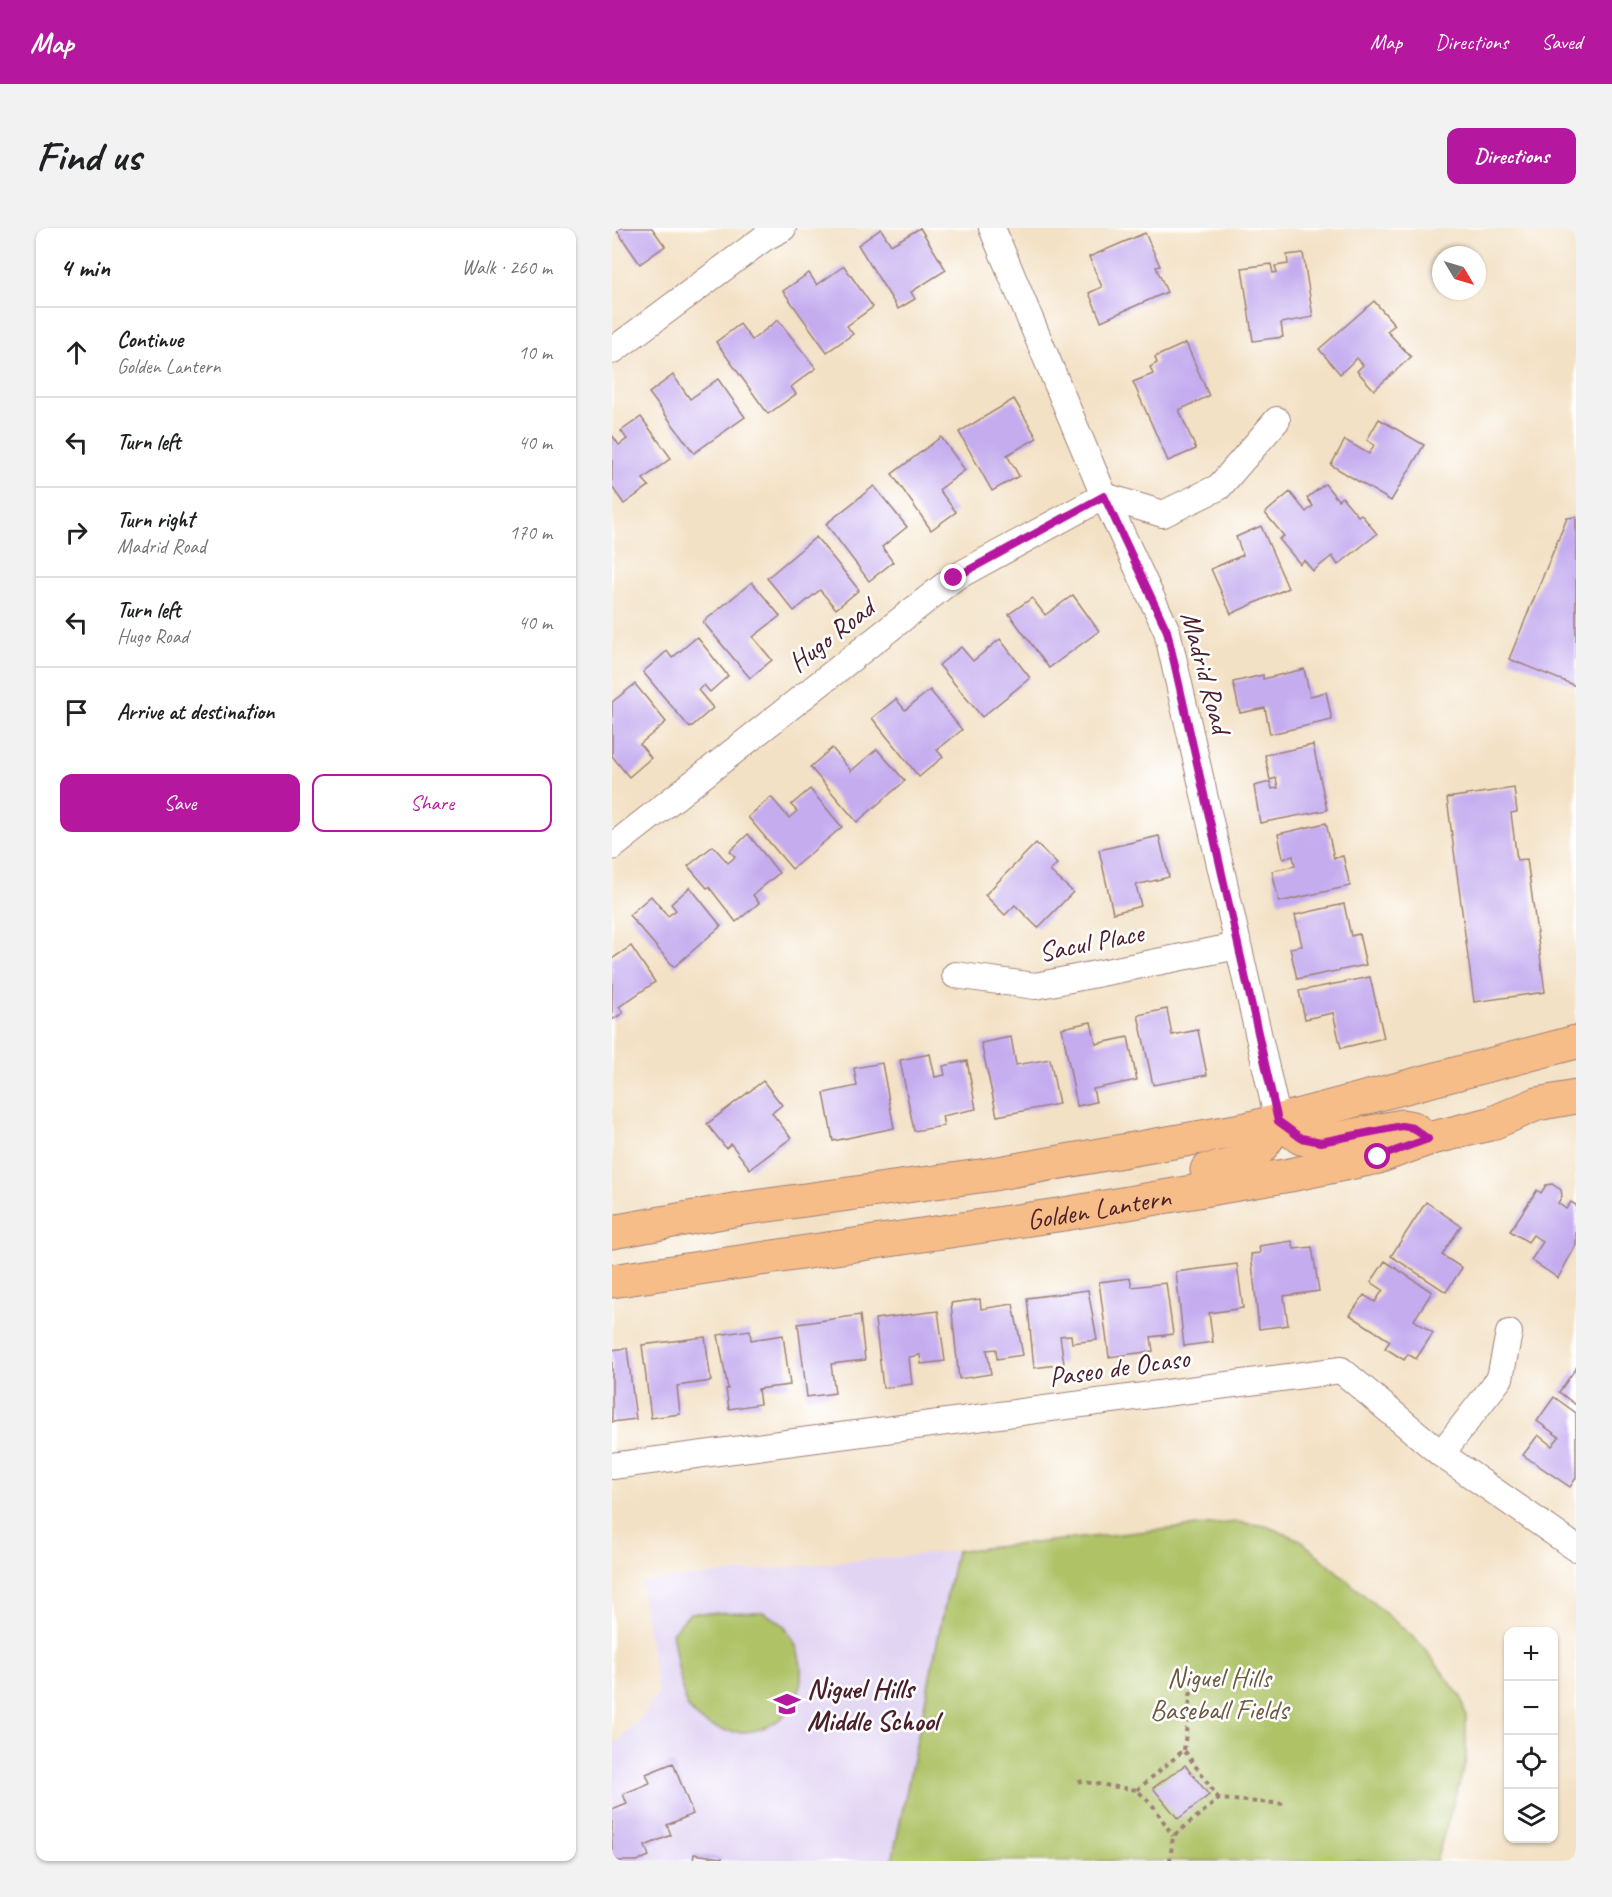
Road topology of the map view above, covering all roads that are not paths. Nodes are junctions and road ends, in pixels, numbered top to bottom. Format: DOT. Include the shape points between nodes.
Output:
graph roads {
  1 [pos="783,228"];
  2 [pos="992,228"];
  3 [pos="612,351"];
  4 [pos="1277,420"];
  5 [pos="1104,496"];
  6 [pos="612,847"];
  7 [pos="1238,946"];
  8 [pos="955,975"];
  9 [pos="1576,1042"];
  10 [pos="1576,1097"];
  11 [pos="1278,1121"];
  12 [pos="1428,1139"];
  13 [pos="1064,1214"];
  14 [pos="612,1232"];
  15 [pos="612,1281"];
  16 [pos="1509,1333"];
  17 [pos="1441,1454"];
  18 [pos="612,1466"];
  19 [pos="1576,1548"];
  1 -- 3 [label="street"];
  2 -- 5 [label="street, Madrid Road"];
  4 -- 5 [label="street" via="1219,487 1163,514"];
  5 -- 6 [label="street, Hugo Road" via="954,578"];
  5 -- 7 [label="street, Madrid Road" via="1167,631"];
  7 -- 8 [label="street, Sacul Place" via="1035,986"];
  7 -- 11 [label="street, Madrid Road"];
  9 -- 11 [label="main road, Golden Lantern"];
  10 -- 12 [label="main road, Golden Lantern" via="1537,1104 1490,1124"];
  11 -- 12 [label="main road" via="1310,1142 1402,1126 1413,1128"];
  11 -- 13 [label="main road" via="1261,1149 1246,1161 1231,1167 1079,1191"];
  11 -- 14 [label="main road, Golden Lantern" via="987,1175 739,1209"];
  12 -- 13 [label="main road, Golden Lantern" via="1378,1157 1312,1171"];
  13 -- 15 [label="main road, Golden Lantern"];
  16 -- 17 [label="street" via="1500,1378"];
  17 -- 18 [label="street, Paseo de Ocaso" via="1341,1370"];
  17 -- 19 [label="street, Paseo de Ocaso"];
}
